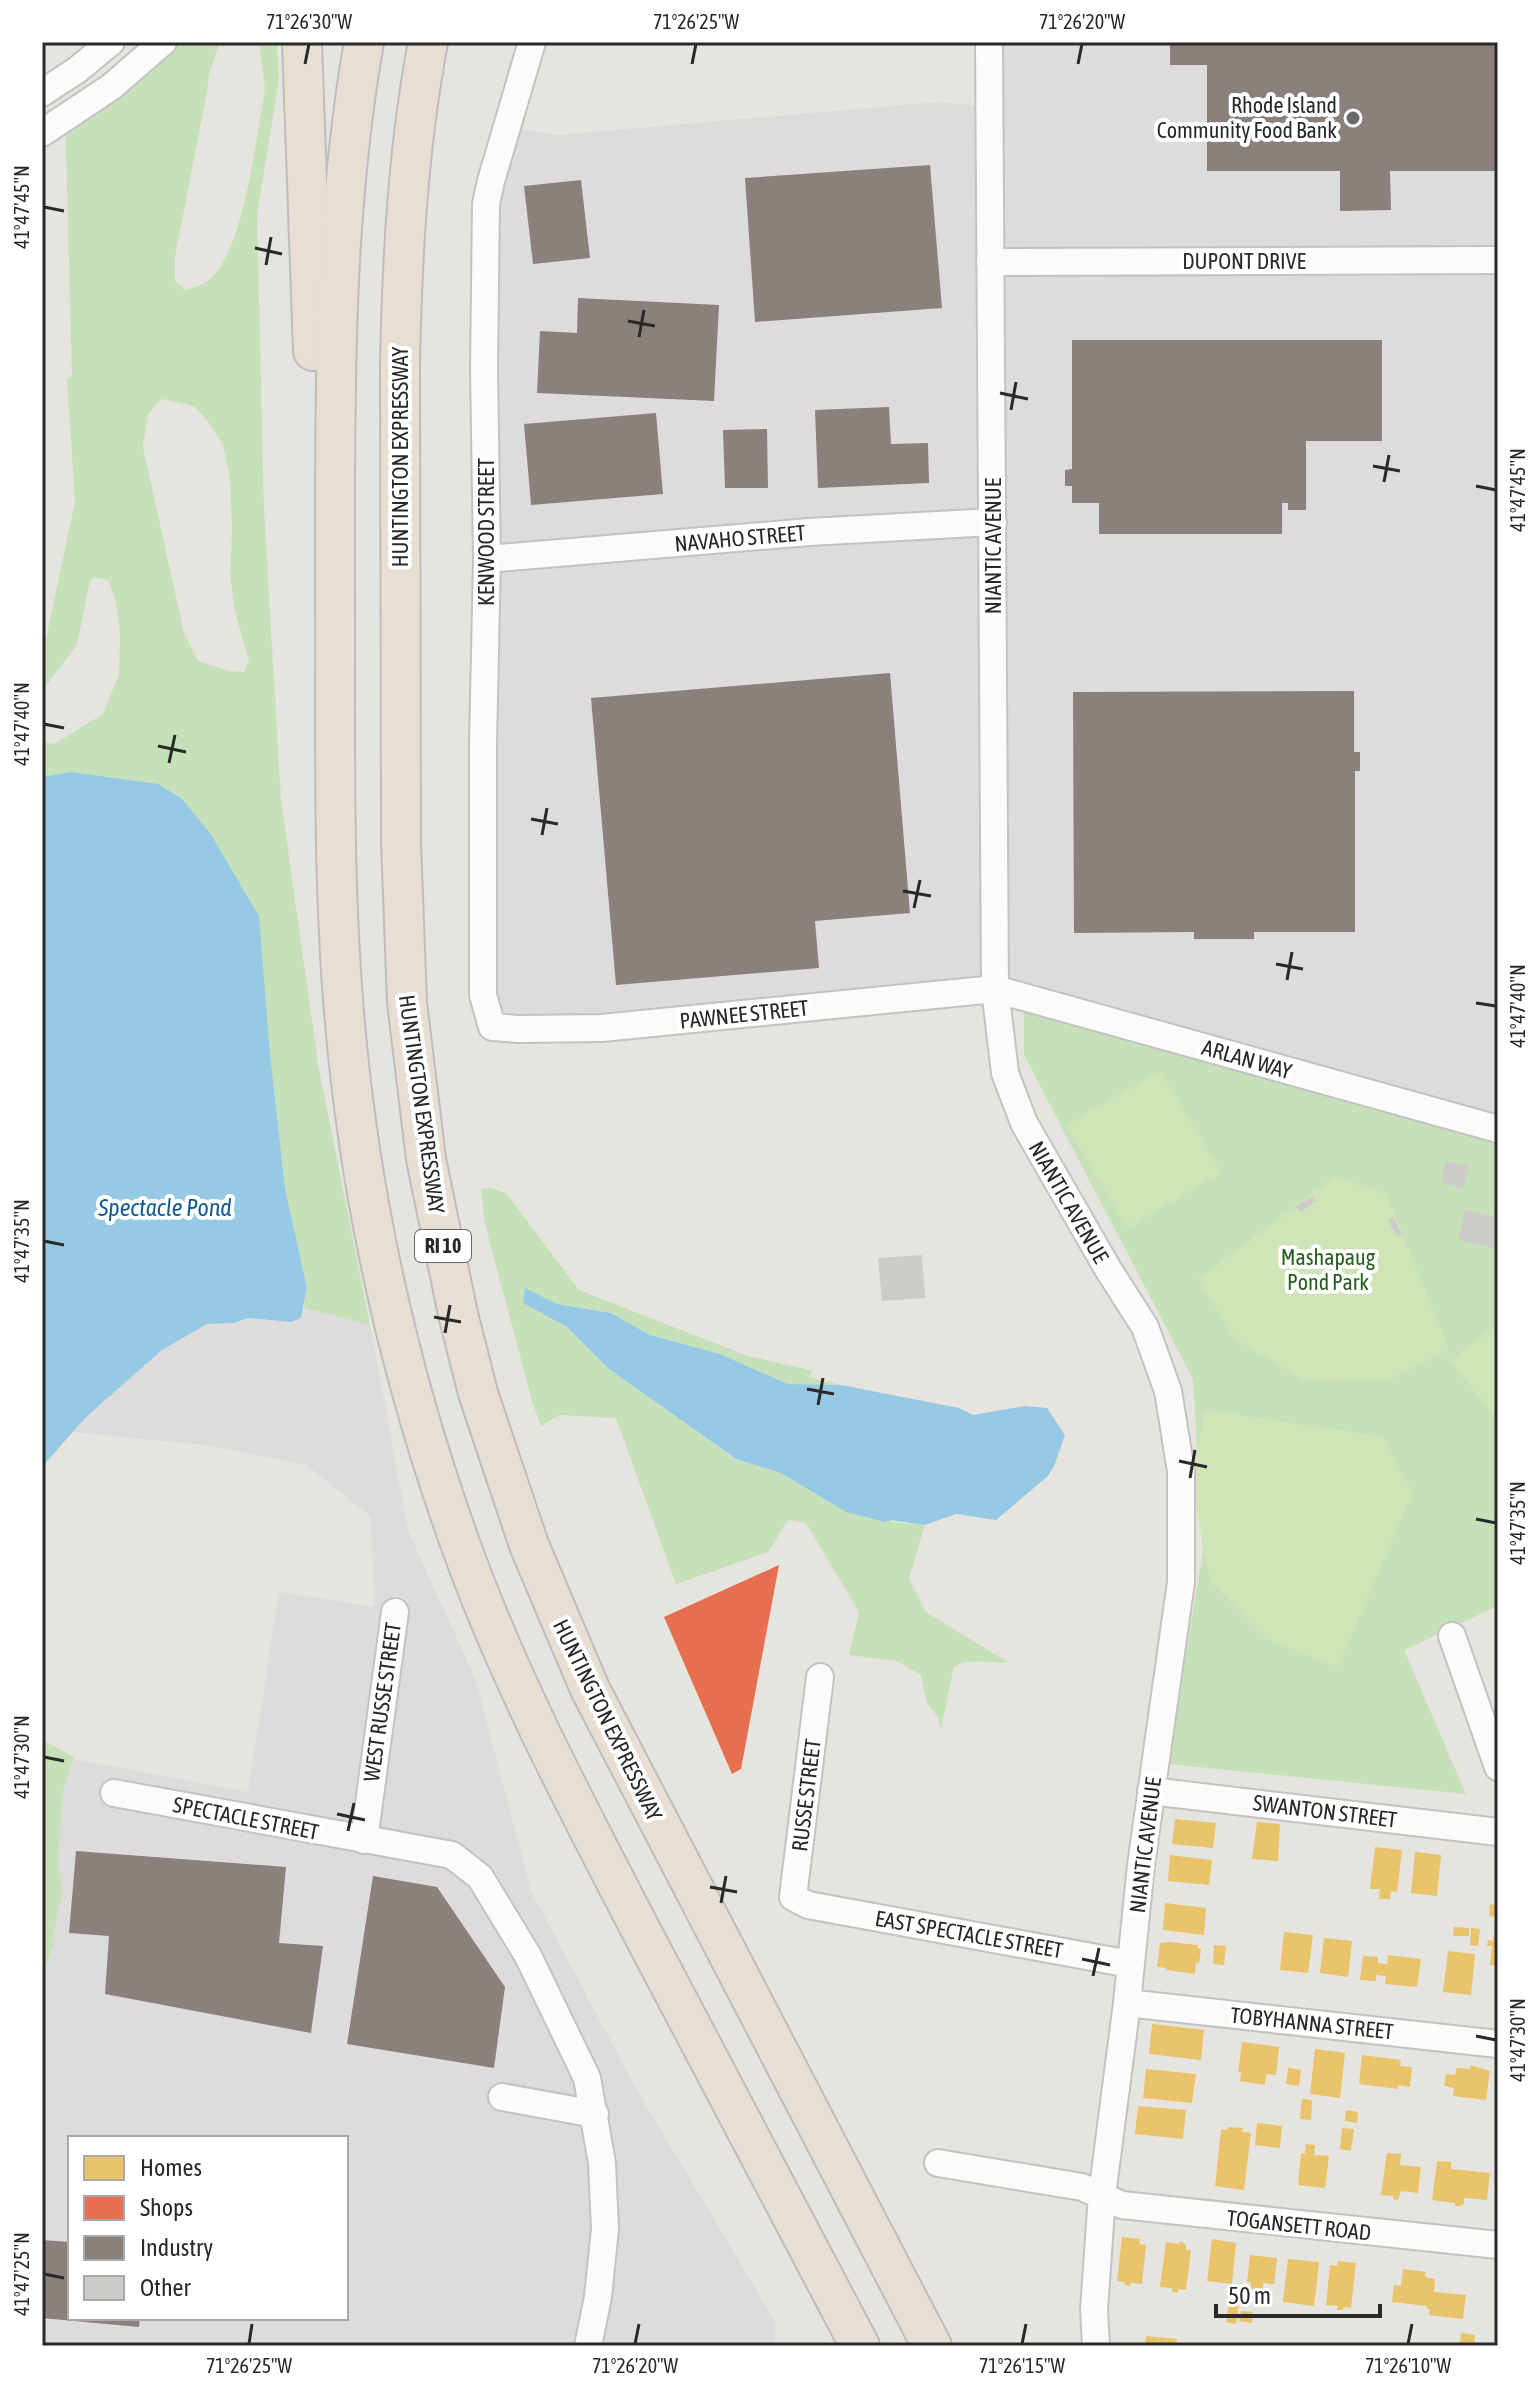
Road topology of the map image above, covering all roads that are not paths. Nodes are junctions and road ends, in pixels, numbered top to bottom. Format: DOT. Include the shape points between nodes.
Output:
graph roads {
  1 [pos="111,42"];
  2 [pos="163,42"];
  3 [pos="302,42"];
  4 [pos="364,42"];
  5 [pos="428,42"];
  6 [pos="532,42"];
  7 [pos="989,42"];
  8 [pos="42,93"];
  9 [pos="42,133"];
  10 [pos="1498,260"];
  11 [pos="990,262"];
  12 [pos="993,522"];
  13 [pos="487,559"];
  14 [pos="336,639"];
  15 [pos="995,989"];
  16 [pos="492,1027"];
  17 [pos="1498,1129"];
  18 [pos="395,1612"];
  19 [pos="1452,1636"];
  20 [pos="820,1677"];
  21 [pos="1498,1767"];
  22 [pos="1151,1791"];
  23 [pos="114,1793"];
  24 [pos="1498,1832"];
  25 [pos="364,1840"];
  26 [pos="808,1905"];
  27 [pos="1130,1964"];
  28 [pos="1127,2003"];
  29 [pos="1498,2044"];
  30 [pos="502,2097"];
  31 [pos="595,2114"];
  32 [pos="938,2163"];
  33 [pos="1102,2195"];
  34 [pos="1498,2245"];
  35 [pos="593,2345"];
  36 [pos="860,2346"];
  37 [pos="932,2346"];
  38 [pos="1096,2346"];
  1 -- 8 [label="street"];
  2 -- 9 [label="street" via="111,87"];
  3 -- 14 [label="highway" via="316,444"];
  4 -- 14 [label="highway" via="342,213 338,293"];
  5 -- 37 [label="highway, HUNTINGTON EXPRESSWAY / RI 10" via="401,287 401,843 407,1002 426,1159 447,1268 502,1469 590,1689"];
  6 -- 13 [label="street, KENWOOD STREET" via="486,204"];
  7 -- 11 [label="street, NIANTIC AVENUE"];
  10 -- 11 [label="street, DUPONT DRIVE"];
  11 -- 12 [label="street, NIANTIC AVENUE"];
  12 -- 13 [label="street, NAVAHO STREET"];
  12 -- 15 [label="street, NIANTIC AVENUE"];
  13 -- 16 [label="street, KENWOOD STREET" via="483,995"];
  14 -- 36 [label="highway" via="338,919 350,1080 389,1302 435,1469 489,1618 556,1766"];
  15 -- 16 [label="street, PAWNEE STREET" via="602,1028"];
  15 -- 17 [label="street, ARLAN WAY"];
  15 -- 22 [label="street, NIANTIC AVENUE" via="1005,1073 1024,1123 1145,1327 1168,1391 1181,1471 1181,1582"];
  18 -- 25 [label="street, WEST RUSSE STREET"];
  19 -- 21 [label="street"];
  20 -- 26 [label="street, RUSSE STREET" via="793,1897"];
  22 -- 24 [label="street, SWANTON STREET"];
  22 -- 27 [label="street, NIANTIC AVENUE"];
  23 -- 25 [label="street, SPECTACLE STREET"];
  25 -- 31 [label="street, SPECTACLE STREET" via="452,1855 480,1877 522,1946 587,2078"];
  26 -- 27 [label="street, EAST SPECTACLE STREET"];
  27 -- 28 [label="street, NIANTIC AVENUE"];
  28 -- 29 [label="street, TOBYHANNA STREET"];
  28 -- 33 [label="street, NIANTIC AVENUE"];
  30 -- 31 [label="street"];
  31 -- 35 [label="street, SPECTACLE STREET" via="605,2229"];
  32 -- 33 [label="street, TOGANSETT ROAD" via="1082,2187"];
  33 -- 34 [label="street, TOGANSETT ROAD" via="1122,2205"];
  33 -- 38 [label="street, NIANTIC AVENUE"];
}
